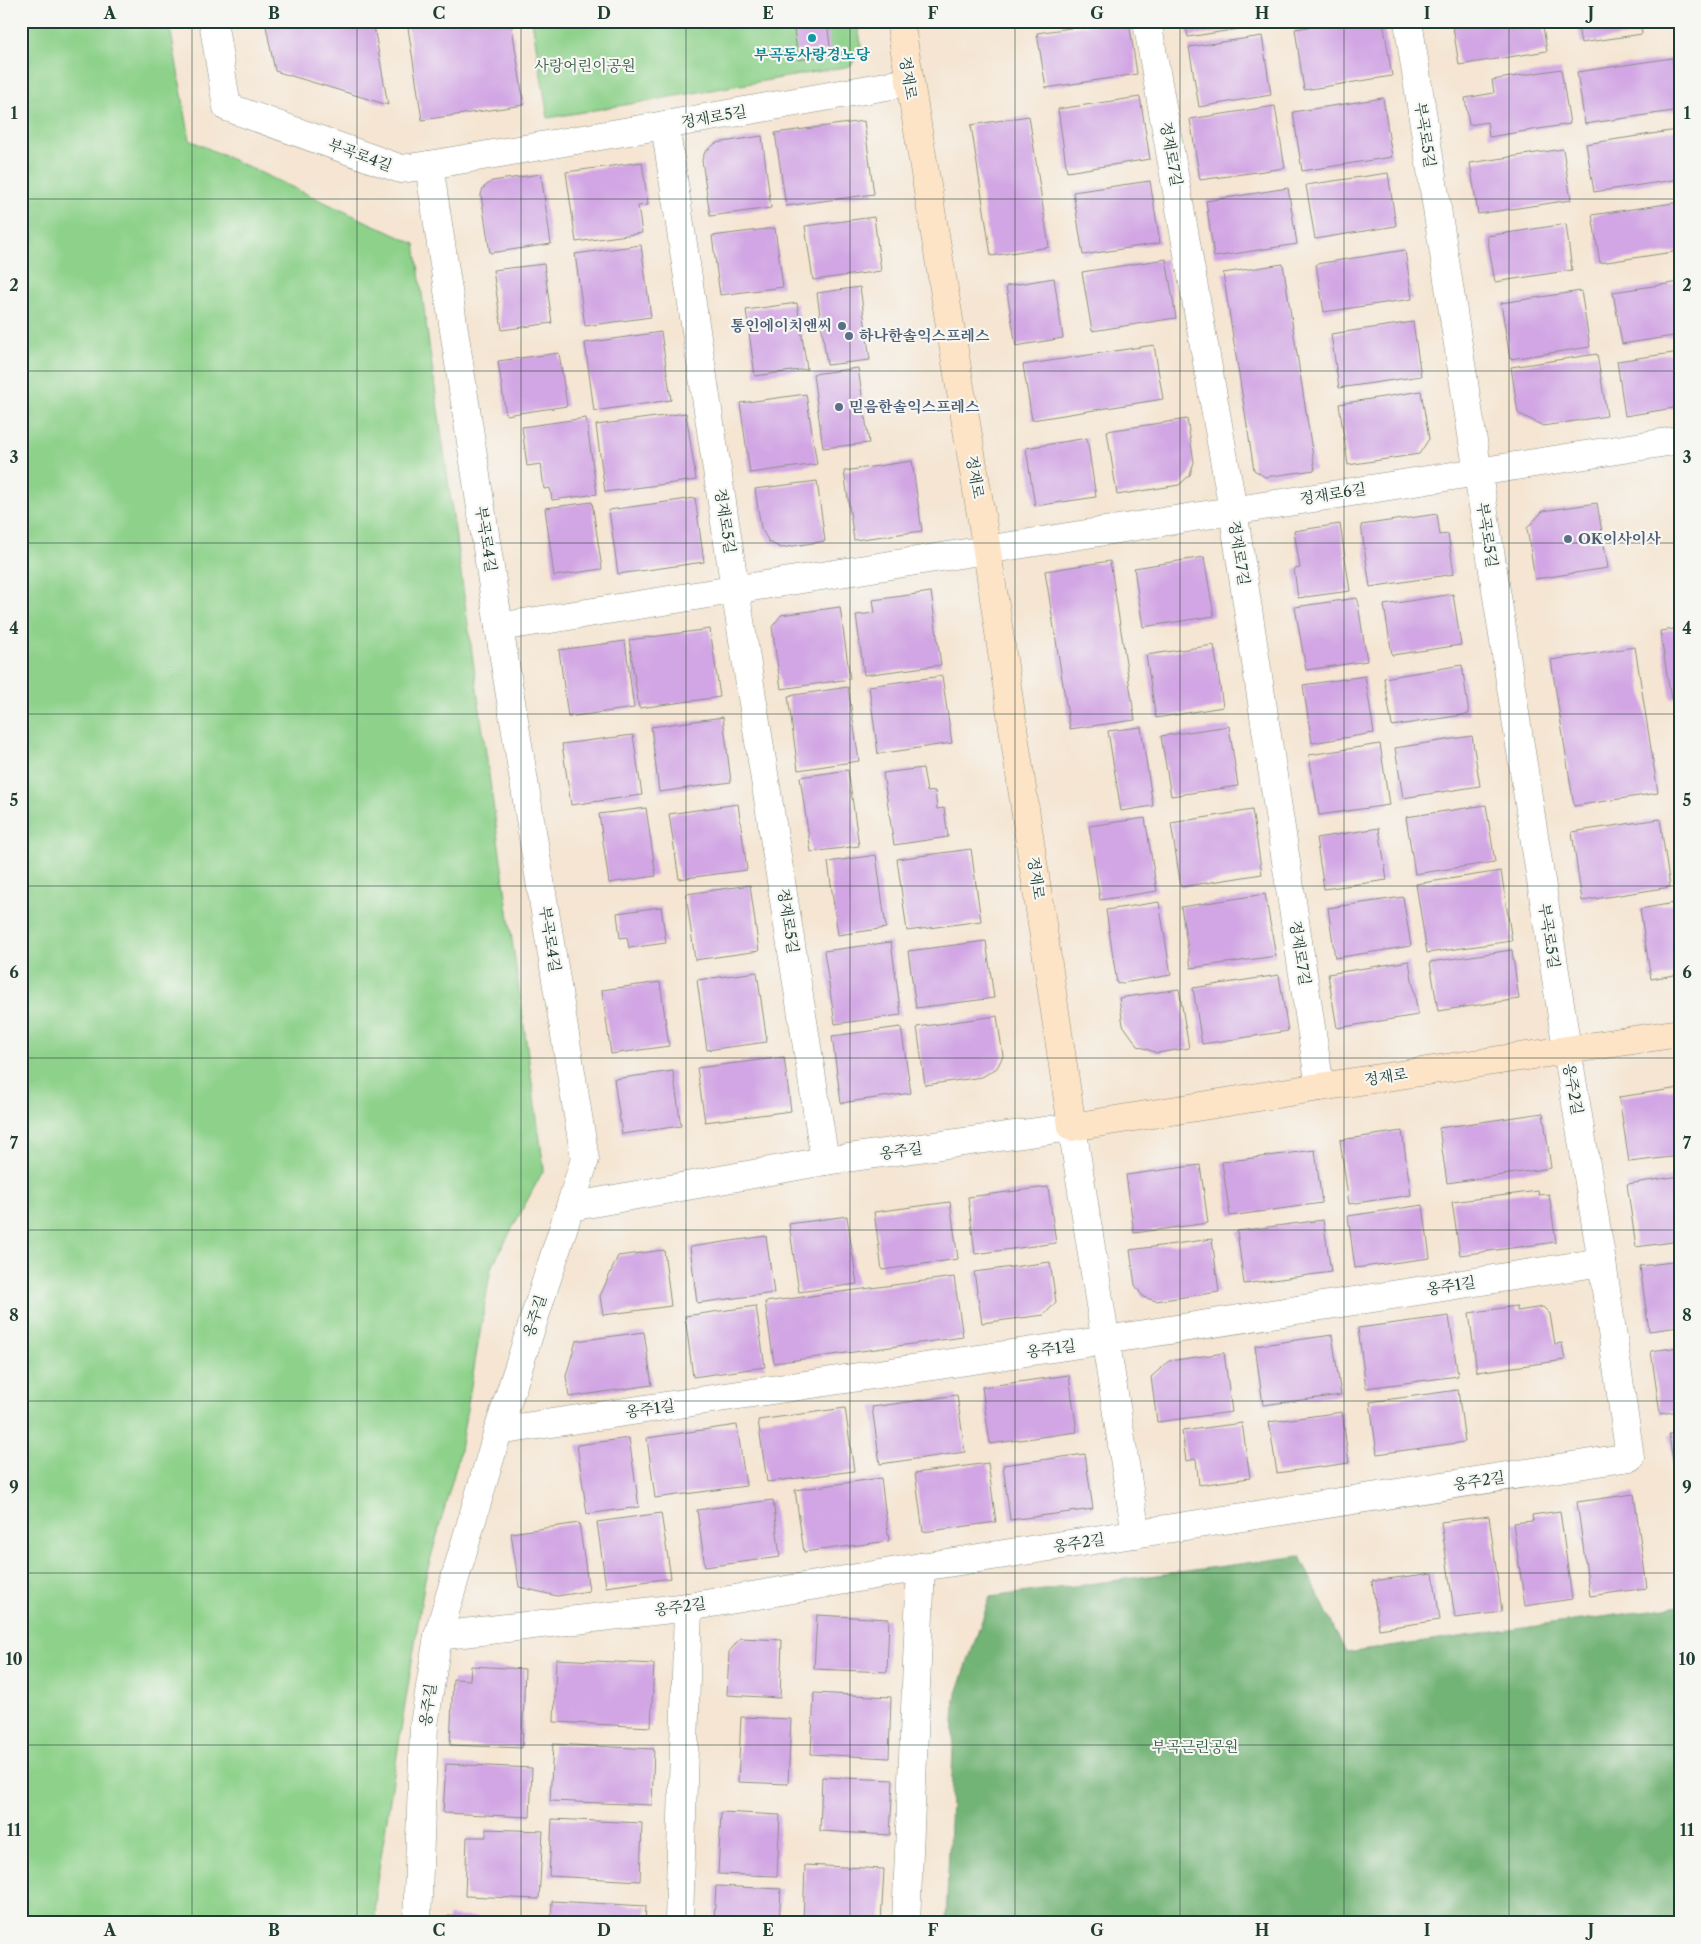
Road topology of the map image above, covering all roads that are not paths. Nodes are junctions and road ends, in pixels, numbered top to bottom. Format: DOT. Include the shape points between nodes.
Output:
graph roads {
  1 [pos="213,21"];
  2 [pos="900,21"];
  3 [pos="1148,21"];
  4 [pos="1408,21"];
  5 [pos="909,82"];
  6 [pos="665,125"];
  7 [pos="429,165"];
  8 [pos="1680,440"];
  9 [pos="1477,472"];
  10 [pos="1233,510"];
  11 [pos="987,551"];
  12 [pos="735,589"];
  13 [pos="499,627"];
  14 [pos="1680,1033"];
  15 [pos="1567,1049"];
  16 [pos="1320,1087"];
  17 [pos="1072,1127"];
  18 [pos="825,1161"];
  19 [pos="570,1207"];
  20 [pos="1602,1262"];
  21 [pos="1106,1340"];
  22 [pos="498,1431"];
  23 [pos="1136,1534"];
  24 [pos="921,1567"];
  25 [pos="688,1607"];
  26 [pos="438,1636"];
  27 [pos="417,1923"];
  28 [pos="679,1923"];
  29 [pos="906,1923"];
  1 -- 7 [label="street, 부곡로4길" via="226,107 401,170"];
  2 -- 5 [label="street, 정재로"];
  3 -- 10 [label="street, 정재로7길"];
  4 -- 9 [label="street, 부곡로5길"];
  5 -- 6 [label="street, 정재로5길"];
  5 -- 11 [label="street, 정재로"];
  6 -- 7 [label="street"];
  6 -- 12 [label="street, 정재로5길"];
  7 -- 13 [label="street, 부곡로4길"];
  8 -- 9 [label="street, 정재로6길"];
  9 -- 10 [label="street, 정재로6길"];
  9 -- 15 [label="street, 부곡로5길"];
  10 -- 11 [label="street, 정재로6길"];
  10 -- 16 [label="street, 정재로7길"];
  11 -- 12 [label="street, 정재로6길"];
  11 -- 17 [label="street, 정재로"];
  12 -- 13 [label="street, 정재로6길"];
  12 -- 18 [label="street, 정재로5길"];
  13 -- 19 [label="street, 부곡로4길" via="585,1159"];
  14 -- 15 [label="street, 정재로"];
  15 -- 16 [label="street, 정재로"];
  15 -- 20 [label="street, 옹주2길"];
  16 -- 17 [label="street, 정재로"];
  17 -- 18 [label="street, 옹주길"];
  17 -- 21 [label="street"];
  18 -- 19 [label="street, 옹주길"];
  19 -- 22 [label="street, 옹주길"];
  20 -- 21 [label="street, 옹주1길"];
  20 -- 23 [label="street, 옹주2길" via="1630,1457"];
  21 -- 22 [label="street, 옹주1길"];
  21 -- 23 [label="street"];
  22 -- 26 [label="street, 옹주길"];
  23 -- 24 [label="street, 옹주2길"];
  24 -- 25 [label="street, 옹주2길"];
  24 -- 29 [label="street"];
  25 -- 26 [label="street, 옹주2길"];
  25 -- 28 [label="street"];
  26 -- 27 [label="street, 옹주길" via="424,1725"];
}
